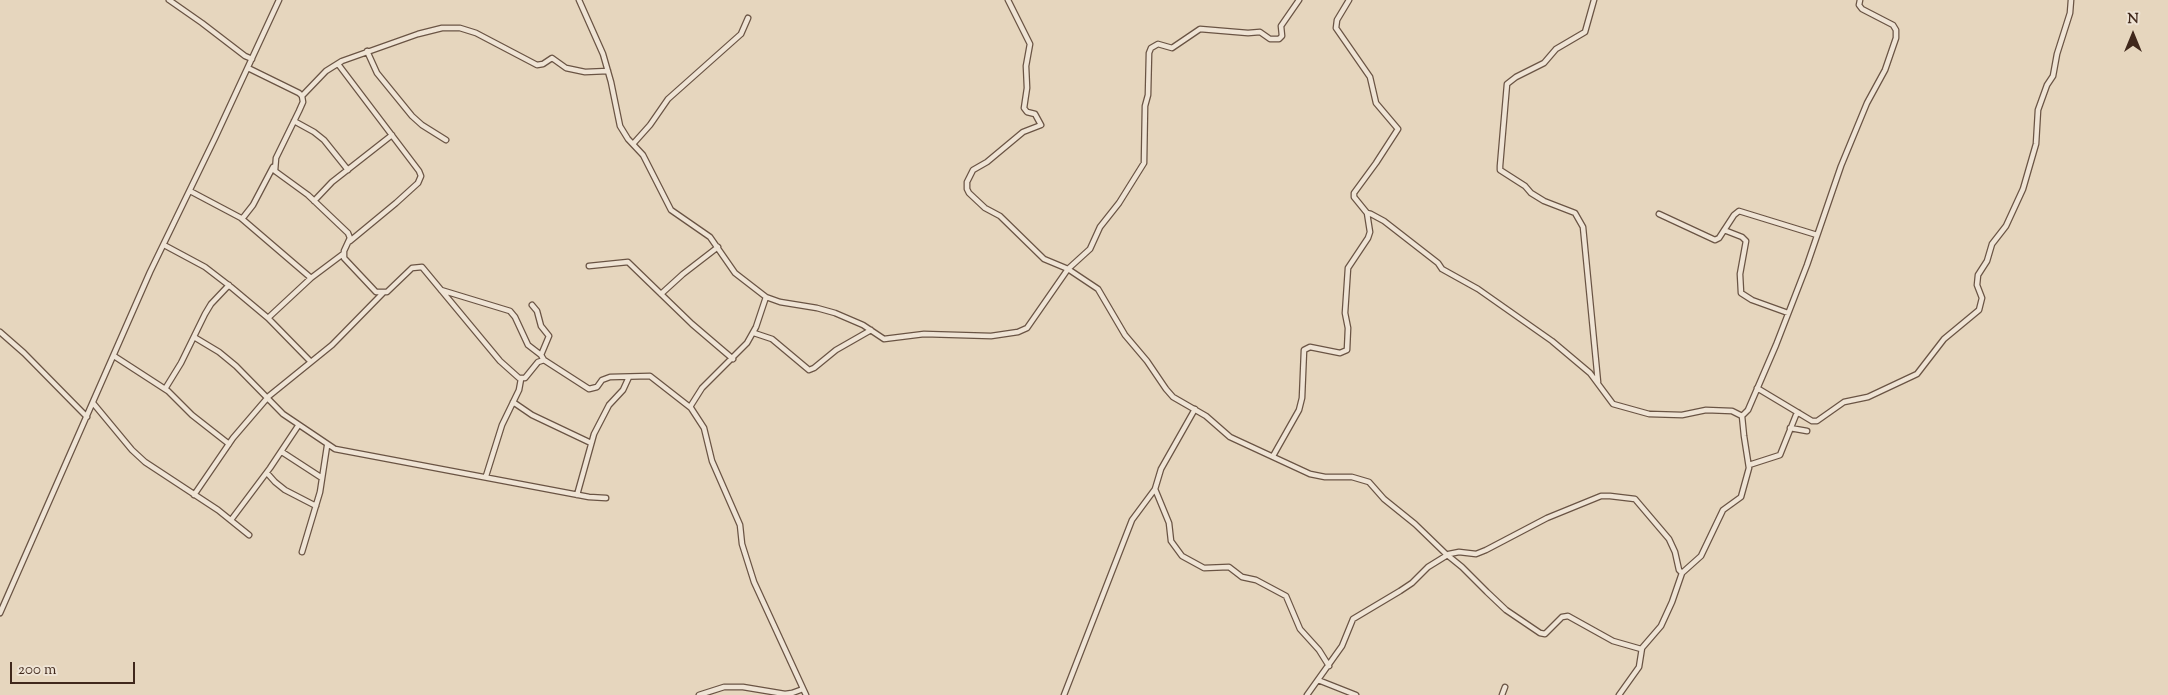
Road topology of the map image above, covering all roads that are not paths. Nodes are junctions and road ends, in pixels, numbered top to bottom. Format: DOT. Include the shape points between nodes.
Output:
graph roads {
  1 [pos="169,0"];
  2 [pos="279,0"];
  3 [pos="579,0"];
  4 [pos="1008,0"];
  5 [pos="1299,0"];
  6 [pos="1349,0"];
  7 [pos="1594,0"];
  8 [pos="1860,0"];
  9 [pos="2072,0"];
  10 [pos="748,18"];
  11 [pos="367,51"];
  12 [pos="252,60"];
  13 [pos="338,64"];
  14 [pos="248,68"];
  15 [pos="608,71"];
  16 [pos="302,96"];
  17 [pos="294,121"];
  18 [pos="392,135"];
  19 [pos="446,140"];
  20 [pos="634,144"];
  21 [pos="274,166"];
  22 [pos="348,170"];
  23 [pos="190,191"];
  24 [pos="314,201"];
  25 [pos="1366,214"];
  26 [pos="1659,214"];
  27 [pos="242,219"];
  28 [pos="1724,230"];
  29 [pos="1817,235"];
  30 [pos="350,241"];
  31 [pos="164,245"];
  32 [pos="718,247"];
  33 [pos="344,254"];
  34 [pos="590,266"];
  35 [pos="1068,269"];
  36 [pos="311,278"];
  37 [pos="229,285"];
  38 [pos="441,290"];
  39 [pos="383,293"];
  40 [pos="661,294"];
  41 [pos="766,297"];
  42 [pos="532,305"];
  43 [pos="1788,312"];
  44 [pos="268,318"];
  45 [pos="871,330"];
  46 [pos="0,332"];
  47 [pos="754,333"];
  48 [pos="194,337"];
  49 [pos="114,356"];
  50 [pos="542,357"];
  51 [pos="733,359"];
  52 [pos="311,362"];
  53 [pos="629,377"];
  54 [pos="521,379"];
  55 [pos="1598,382"];
  56 [pos="1757,388"];
  57 [pos="165,389"];
  58 [pos="267,399"];
  59 [pos="513,402"];
  60 [pos="93,403"];
  61 [pos="690,407"];
  62 [pos="1195,409"];
  63 [pos="1800,413"];
  64 [pos="1742,416"];
  65 [pos="88,417"];
  66 [pos="298,426"];
  67 [pos="1790,428"];
  68 [pos="1807,431"];
  69 [pos="591,443"];
  70 [pos="229,444"];
  71 [pos="327,446"];
  72 [pos="282,452"];
  73 [pos="1273,456"];
  74 [pos="1749,465"];
  75 [pos="267,473"];
  76 [pos="486,476"];
  77 [pos="322,478"];
  78 [pos="1155,488"];
  79 [pos="194,495"];
  80 [pos="577,495"];
  81 [pos="606,498"];
  82 [pos="316,506"];
  83 [pos="231,520"];
  84 [pos="249,535"];
  85 [pos="302,552"];
  86 [pos="1447,556"];
  87 [pos="1682,573"];
  88 [pos="0,613"];
  89 [pos="1641,649"];
  90 [pos="1328,666"];
  91 [pos="1318,680"];
  92 [pos="1505,687"];
  93 [pos="803,689"];
  94 [pos="704,694"];
  95 [pos="699,695"];
  96 [pos="806,695"];
  97 [pos="1064,695"];
  98 [pos="1307,695"];
  99 [pos="1356,695"];
  100 [pos="1502,695"];
  101 [pos="1619,695"];
  1 -- 12 [label="street"];
  2 -- 12 [label="street"];
  3 -- 15 [label="street"];
  4 -- 35 [label="street" via="1030,44 1024,108 1035,114 1041,125 1023,132 973,170 968,176 966,189 1016,230 1044,259"];
  5 -- 35 [label="street" via="1281,26 1282,36 1279,39 1270,39 1260,32 1200,28 1172,48 1158,44 1151,48 1144,163 1100,227 1090,249"];
  6 -- 25 [label="street" via="1336,20 1336,28 1370,77 1376,103 1398,129 1354,193"];
  7 -- 55 [label="street" via="1585,32 1556,49 1544,63 1507,84 1500,170 1544,201 1575,213 1583,227"];
  8 -- 29 [label="street" via="1862,9 1893,25 1896,36 1885,70 1867,103 1841,166"];
  9 -- 63 [label="street" via="2053,76 2038,110 2036,144 2023,189 1978,275 1977,285 1982,298 1979,310 1944,339 1917,374 1868,397 1844,402 1818,420 1812,421"];
  10 -- 20 [label="street" via="741,34 668,99"];
  11 -- 13 [label="street"];
  11 -- 15 [label="street" via="427,31 460,28 537,64 552,58 566,68 585,72"];
  11 -- 19 [label="street" via="377,73 412,116"];
  12 -- 14 [label="street"];
  13 -- 16 [label="street"];
  13 -- 18 [label="street"];
  14 -- 16 [label="street"];
  14 -- 23 [label="street"];
  15 -- 20 [label="street" via="620,126"];
  16 -- 17 [label="street" via="303,102"];
  17 -- 21 [label="street"];
  17 -- 22 [label="street" via="324,140"];
  18 -- 22 [label="street"];
  18 -- 30 [label="street" via="419,171 421,179"];
  20 -- 32 [label="street" via="649,164 671,210 710,237"];
  21 -- 24 [label="street" via="277,173"];
  21 -- 27 [label="street"];
  22 -- 24 [label="street"];
  23 -- 27 [label="street"];
  23 -- 31 [label="street"];
  24 -- 30 [label="street" via="348,232"];
  25 -- 55 [label="street" via="1384,221 1438,262 1442,269 1478,289 1541,333"];
  25 -- 73 [label="street" via="1369,236 1351,260 1347,272 1347,350 1340,353 1310,347 1304,350 1299,410"];
  26 -- 28 [label="street" via="1715,240"];
  27 -- 36 [label="street"];
  28 -- 29 [label="street" via="1739,211"];
  28 -- 43 [label="street" via="1746,241 1740,274 1741,293 1746,298"];
  29 -- 43 [label="street"];
  30 -- 33 [label="street"];
  31 -- 37 [label="street" via="205,267"];
  31 -- 49 [label="street"];
  32 -- 40 [label="street"];
  32 -- 41 [label="street" via="741,279"];
  33 -- 36 [label="street"];
  33 -- 39 [label="street" via="344,258 373,289"];
  34 -- 40 [label="street" via="627,262"];
  35 -- 45 [label="street" via="1030,324 1018,332 991,336 924,334 884,339"];
  35 -- 62 [label="street" via="1102,294 1125,335 1166,389 1173,397"];
  36 -- 44 [label="street"];
  37 -- 44 [label="street"];
  37 -- 48 [label="street" via="211,304"];
  38 -- 39 [label="street" via="419,267 412,268"];
  38 -- 50 [label="street" via="510,312 528,345"];
  38 -- 54 [label="street" via="500,361"];
  39 -- 52 [label="street"];
  40 -- 51 [label="street" via="706,338"];
  41 -- 45 [label="street" via="836,313"];
  41 -- 47 [label="street"];
  42 -- 50 [label="street" via="549,336"];
  43 -- 56 [label="street"];
  44 -- 52 [label="street"];
  45 -- 47 [label="street" via="809,370 772,339"];
  46 -- 65 [label="street"];
  47 -- 51 [label="street"];
  48 -- 57 [label="street"];
  48 -- 58 [label="street" via="236,366"];
  49 -- 57 [label="street"];
  49 -- 60 [label="street"];
  50 -- 53 [label="street" via="589,389 597,387 605,378"];
  50 -- 54 [label="street"];
  51 -- 61 [label="street" via="702,388"];
  52 -- 58 [label="street"];
  53 -- 61 [label="street" via="652,377"];
  53 -- 69 [label="street" via="623,390 609,405"];
  54 -- 59 [label="street"];
  55 -- 64 [label="street" via="1610,402 1634,411 1670,415 1706,410 1732,411"];
  56 -- 63 [label="street"];
  56 -- 64 [label="street"];
  57 -- 70 [label="street"];
  58 -- 66 [label="street"];
  58 -- 70 [label="street"];
  59 -- 69 [label="street" via="532,415"];
  59 -- 76 [label="street"];
  60 -- 65 [label="street"];
  60 -- 79 [label="street" via="144,462"];
  61 -- 93 [label="street" via="704,428 712,461 740,525 742,544 754,582"];
  62 -- 73 [label="street" via="1230,437"];
  62 -- 78 [label="street" via="1161,469"];
  63 -- 67 [label="street"];
  64 -- 74 [label="street"];
  65 -- 88 [label="street"];
  66 -- 71 [label="street"];
  66 -- 72 [label="street"];
  67 -- 68 [label="street"];
  67 -- 74 [label="street" via="1780,455"];
  69 -- 80 [label="street"];
  70 -- 79 [label="street"];
  71 -- 76 [label="street"];
  71 -- 77 [label="street"];
  72 -- 75 [label="street"];
  72 -- 77 [label="street"];
  73 -- 86 [label="street" via="1318,476 1352,477 1369,482"];
  74 -- 87 [label="street" via="1741,497 1723,510 1701,556"];
  75 -- 82 [label="street" via="285,490"];
  75 -- 83 [label="street"];
  76 -- 80 [label="street"];
  77 -- 82 [label="street"];
  78 -- 90 [label="street" via="1169,523 1171,541 1182,556 1204,568 1228,567 1242,577 1256,580 1286,596 1300,629"];
  78 -- 97 [label="street" via="1132,520"];
  79 -- 83 [label="street"];
  80 -- 81 [label="street"];
  82 -- 85 [label="street"];
  83 -- 84 [label="street"];
  86 -- 87 [label="street" via="1459,552 1479,553 1547,518 1609,495 1635,500 1669,539"];
  86 -- 89 [label="street" via="1506,610 1540,633 1545,634 1562,617 1568,616 1613,640"];
  86 -- 90 [label="street" via="1428,567 1400,592 1355,618"];
  87 -- 89 [label="street" via="1661,626"];
  89 -- 101 [label="street" via="1639,667"];
  90 -- 91 [label="street"];
  91 -- 98 [label="street"];
  91 -- 99 [label="street"];
  92 -- 100 [label="street"];
  93 -- 94 [label="street" via="785,694 724,687"];
  93 -- 96 [label="street"];
  94 -- 95 [label="street"];
}
